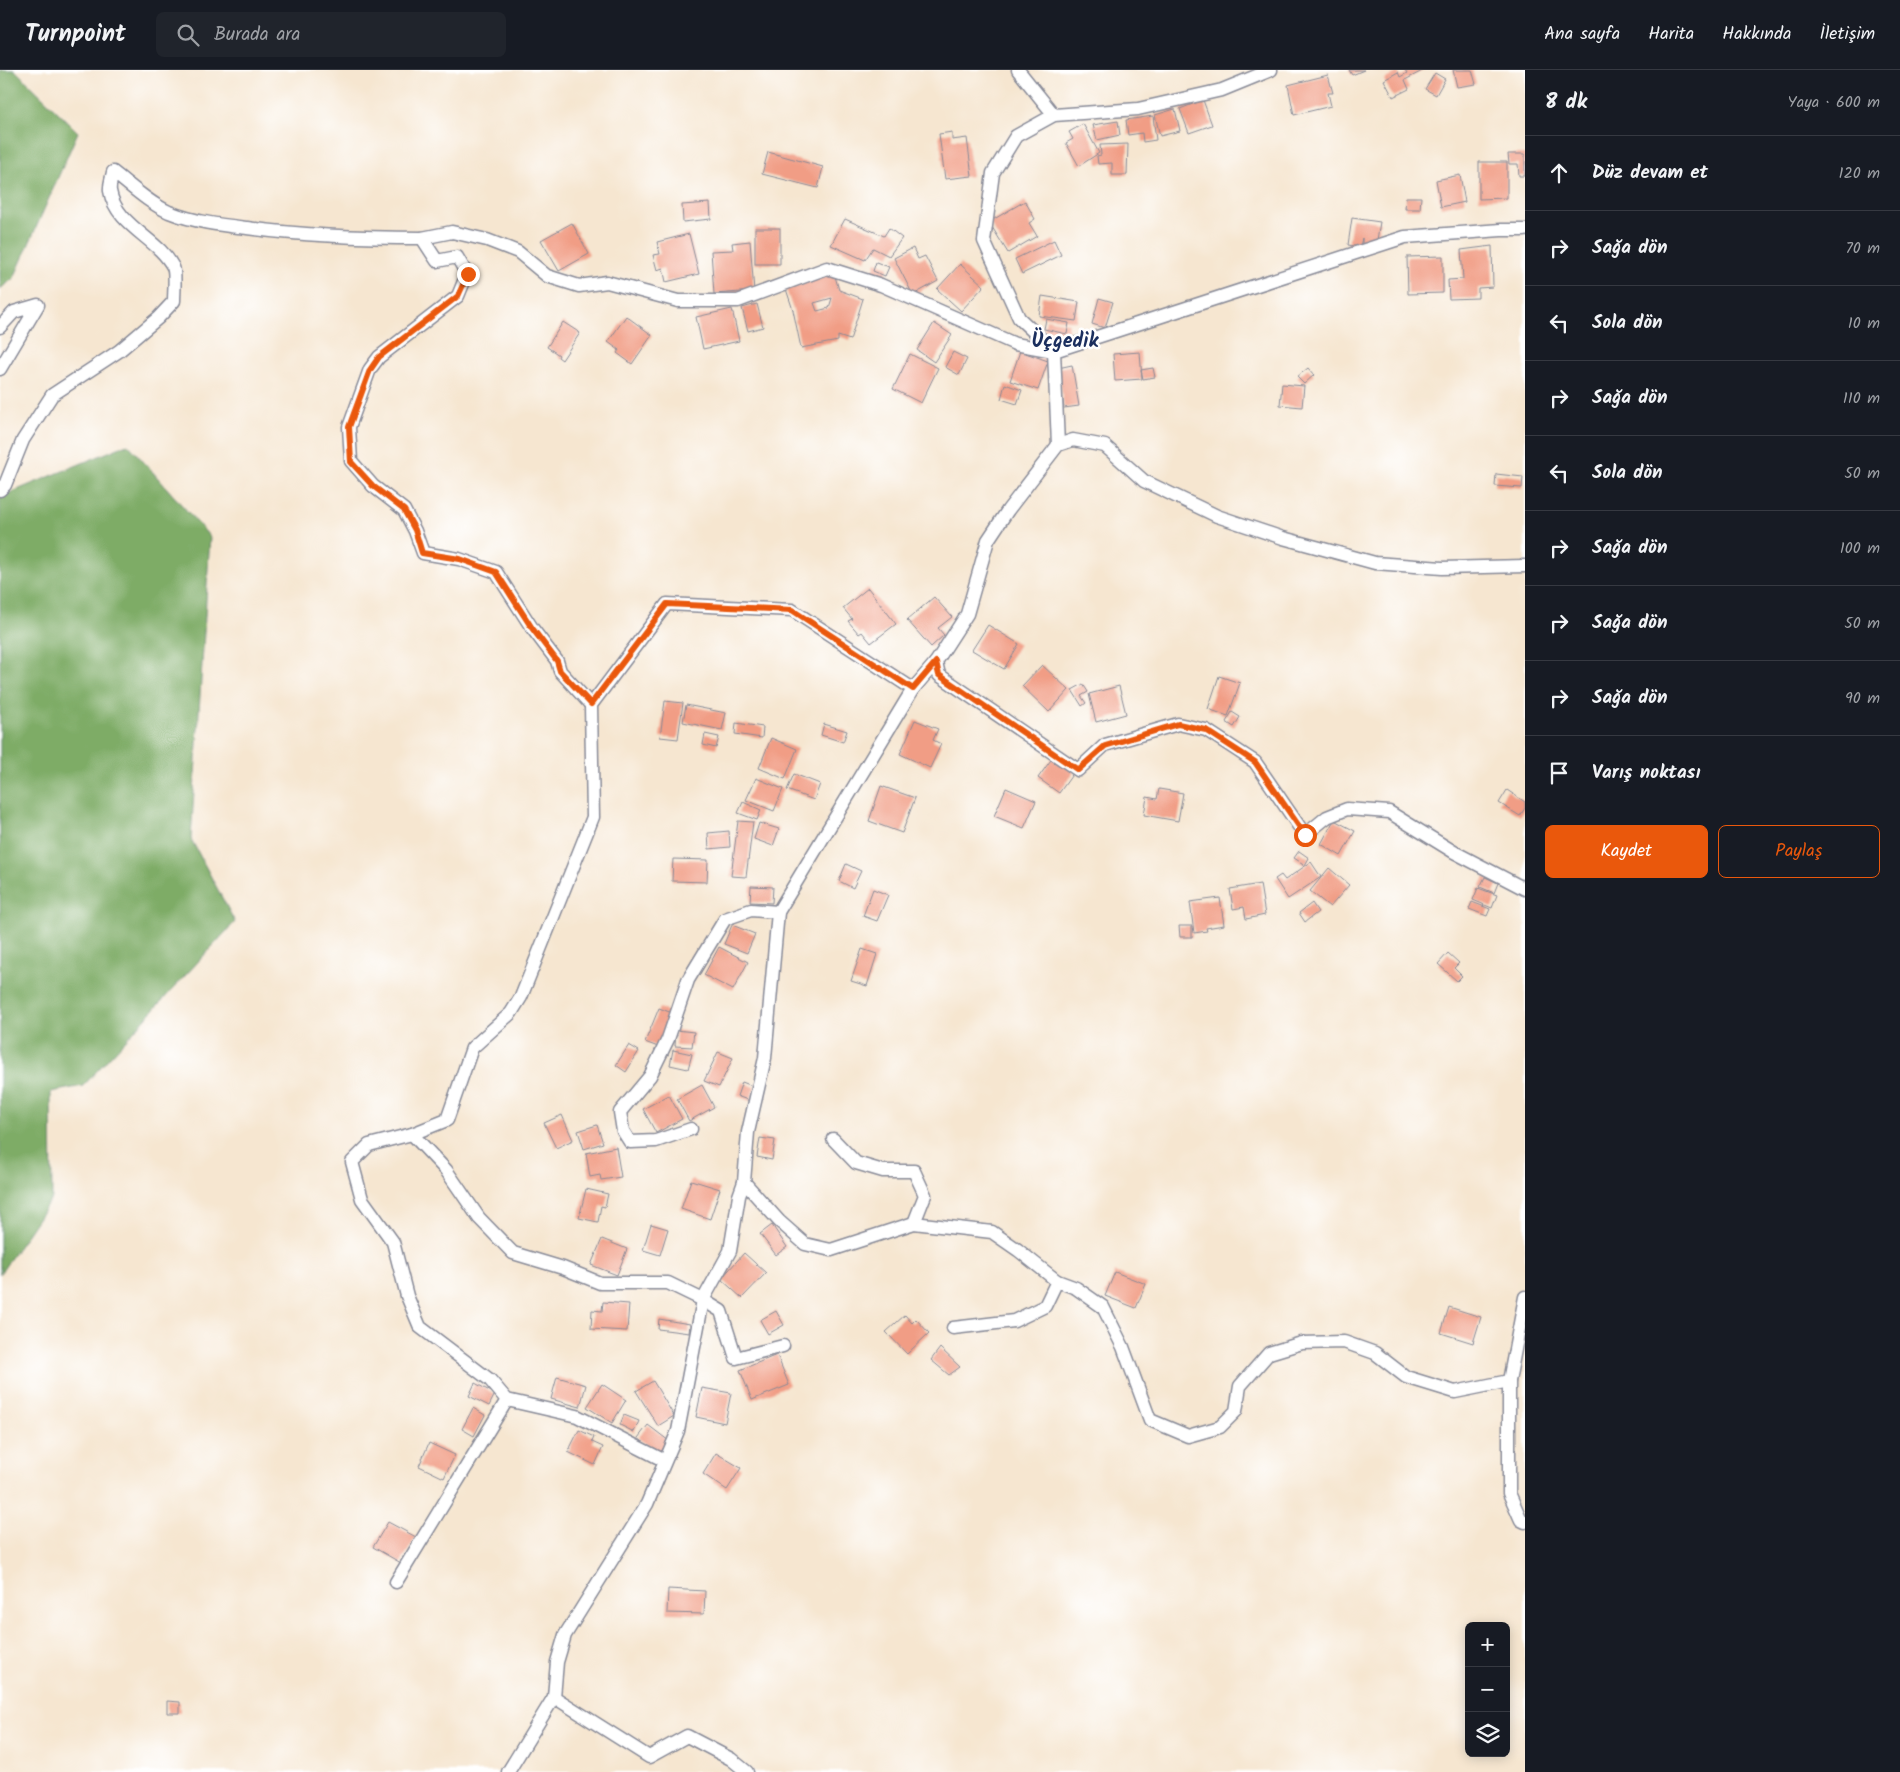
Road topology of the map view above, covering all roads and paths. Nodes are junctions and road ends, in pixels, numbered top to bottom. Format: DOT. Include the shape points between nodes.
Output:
graph roads {
  1 [pos="1018,70"];
  2 [pos="1271,70"];
  3 [pos="1054,115"];
  4 [pos="1525,230"];
  5 [pos="422,238"];
  6 [pos="0,327"];
  7 [pos="1054,351"];
  8 [pos="0,369"];
  9 [pos="1058,445"];
  10 [pos="0,490"];
  11 [pos="1525,566"];
  12 [pos="936,662"];
  13 [pos="913,689"];
  14 [pos="591,704"];
  15 [pos="1525,889"];
  16 [pos="778,912"];
  17 [pos="691,1129"];
  18 [pos="412,1134"];
  19 [pos="833,1139"];
  20 [pos="744,1182"];
  21 [pos="914,1224"];
  22 [pos="1057,1281"];
  23 [pos="1525,1297"];
  24 [pos="703,1300"];
  25 [pos="953,1328"];
  26 [pos="783,1346"];
  27 [pos="1508,1381"];
  28 [pos="507,1400"];
  29 [pos="665,1461"];
  30 [pos="1525,1522"];
  31 [pos="396,1582"];
  32 [pos="554,1697"];
  33 [pos="508,1772"];
  34 [pos="747,1772"];
  1 -- 3 [label="street"];
  2 -- 3 [label="street" via="1222,90 1138,109"];
  3 -- 7 [label="street" via="1016,136 993,173 984,241 1019,318"];
  4 -- 7 [label="street" via="1405,237"];
  5 -- 7 [label="street" via="452,232 487,240 518,252 546,276 578,286 607,282 678,301 738,301 827,268 881,285 1015,344"];
  5 -- 10 [label="street" via="300,235 207,223 169,212 113,172 110,190 116,208 157,246 174,268 174,301 119,351 52,395 23,440"];
  5 -- 14 [label="street" via="437,261 457,257 468,274 458,296 379,357 370,370 349,427 351,462 373,486 404,510 422,553 460,559 496,572 557,661 560,671"];
  6 -- 8 [label="street" via="14,312 38,305"];
  7 -- 9 [label="street"];
  9 -- 11 [label="street" via="1073,440 1105,446 1144,481 1217,516 1357,558 1442,568"];
  9 -- 12 [label="street" via="988,540 967,614"];
  12 -- 13 [label="street"];
  12 -- 15 [label="street" via="939,675 1078,770 1105,746 1178,724 1206,730 1255,762 1305,835 1327,817 1346,809 1390,812 1454,852"];
  13 -- 14 [label="street" via="792,610 667,604"];
  13 -- 16 [label="street"];
  14 -- 18 [label="street" via="593,817 521,997 511,1012 472,1048 447,1120"];
  16 -- 17 [label="street" via="751,910 725,919 688,980 668,1039 650,1076 620,1112 622,1131 630,1142 656,1140"];
  16 -- 20 [label="street" via="765,1058 748,1132"];
  18 -- 24 [label="street" via="446,1170 479,1218 513,1253 600,1283 668,1284"];
  18 -- 28 [label="street" via="369,1145 352,1162 362,1200 393,1242 407,1296 420,1327 490,1380"];
  19 -- 21 [label="street" via="856,1164 883,1171 914,1171 925,1195"];
  20 -- 21 [label="street" via="779,1221 806,1244 831,1250"];
  20 -- 24 [label="street" via="730,1251"];
  21 -- 22 [label="street" via="992,1232"];
  22 -- 25 [label="street" via="1044,1306 1014,1321"];
  22 -- 27 [label="street" via="1076,1288 1103,1307 1150,1420 1188,1436 1220,1427 1236,1411 1240,1386 1269,1353 1302,1343 1344,1342 1375,1353 1406,1377 1455,1392"];
  23 -- 27 [label="street"];
  24 -- 26 [label="street" via="720,1312 736,1358"];
  24 -- 29 [label="street" via="678,1431"];
  27 -- 30 [label="street" via="1510,1493 1521,1520"];
  28 -- 29 [label="street" via="578,1416"];
  28 -- 31 [label="street"];
  29 -- 32 [label="street" via="647,1504 565,1635 557,1662"];
  32 -- 33 [label="street"];
  32 -- 34 [label="street" via="649,1757 687,1736 731,1759"];
}
